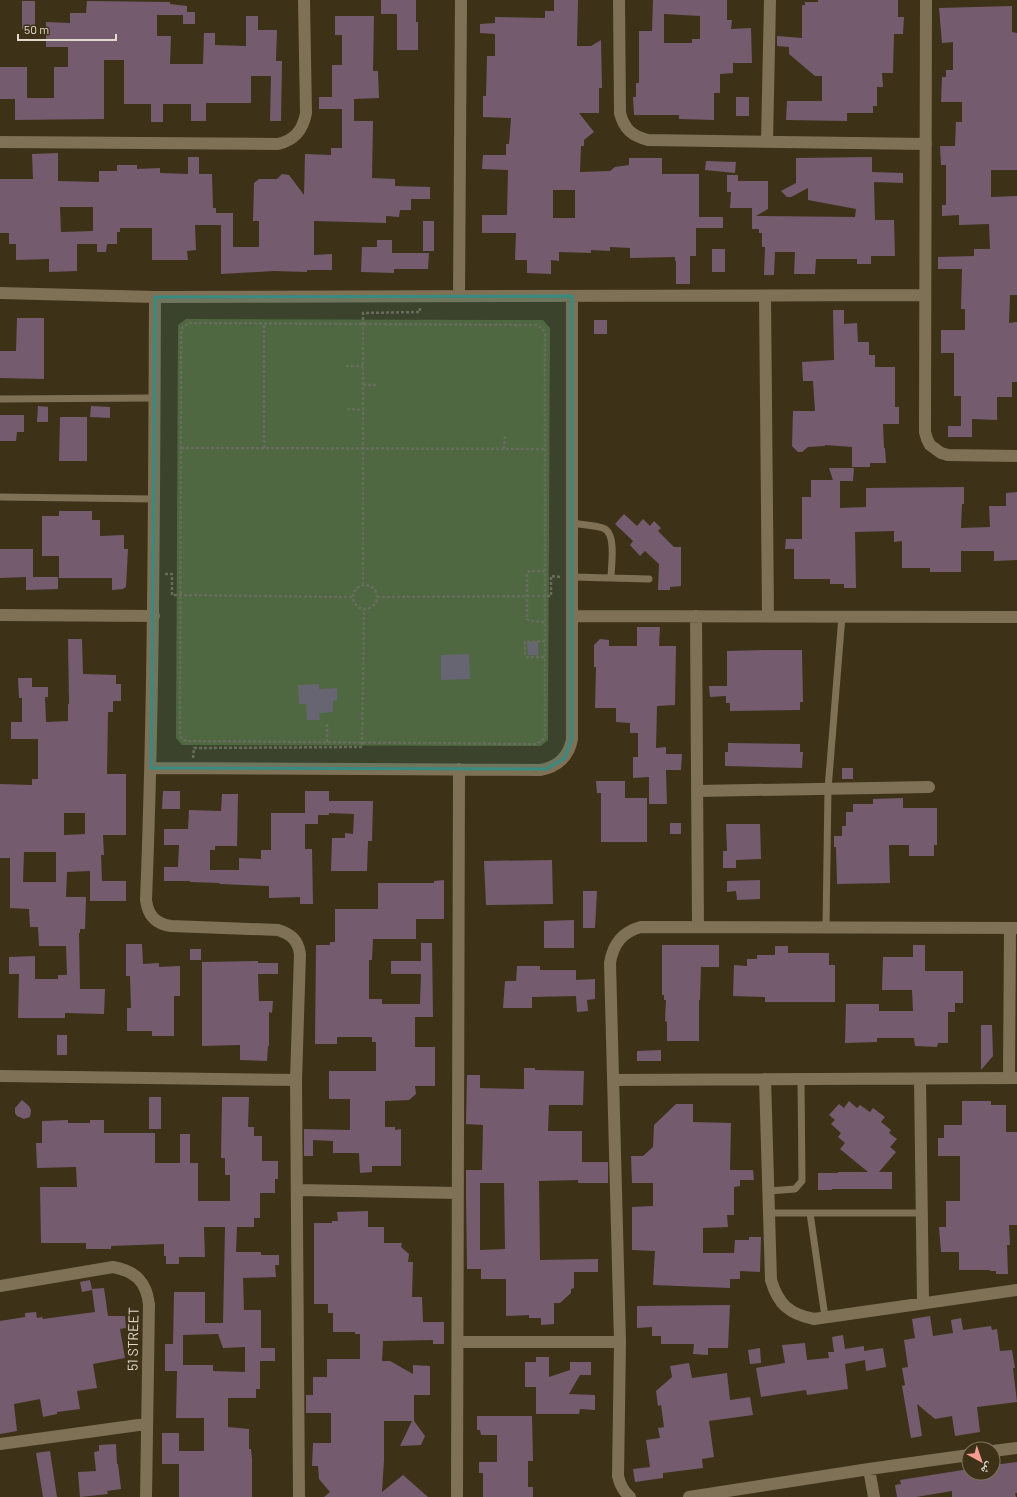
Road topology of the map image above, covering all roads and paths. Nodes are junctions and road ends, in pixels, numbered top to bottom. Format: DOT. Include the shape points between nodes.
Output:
graph roads {
  1 [pos="304,0"];
  2 [pos="460,0"];
  3 [pos="620,0"];
  4 [pos="770,0"];
  5 [pos="926,0"];
  6 [pos="767,141"];
  7 [pos="0,142"];
  8 [pos="926,144"];
  9 [pos="0,293"];
  10 [pos="925,295"];
  11 [pos="420,296"];
  12 [pos="458,296"];
  13 [pos="572,296"];
  14 [pos="765,296"];
  15 [pos="155,297"];
  16 [pos="363,324"];
  17 [pos="264,325"];
  18 [pos="346,366"];
  19 [pos="363,366"];
  20 [pos="363,385"];
  21 [pos="378,385"];
  22 [pos="154,398"];
  23 [pos="0,399"];
  24 [pos="347,409"];
  25 [pos="363,410"];
  26 [pos="504,435"];
  27 [pos="181,448"];
  28 [pos="264,448"];
  29 [pos="364,449"];
  30 [pos="504,449"];
  31 [pos="545,449"];
  32 [pos="1017,456"];
  33 [pos="0,497"];
  34 [pos="154,498"];
  35 [pos="572,523"];
  36 [pos="544,571"];
  37 [pos="154,574"];
  38 [pos="572,577"];
  39 [pos="611,578"];
  40 [pos="649,579"];
  41 [pos="363,585"];
  42 [pos="181,595"];
  43 [pos="526,596"];
  44 [pos="544,596"];
  45 [pos="352,597"];
  46 [pos="377,597"];
  47 [pos="364,609"];
  48 [pos="0,615"];
  49 [pos="154,616"];
  50 [pos="572,616"];
  51 [pos="696,616"];
  52 [pos="768,616"];
  53 [pos="842,616"];
  54 [pos="1017,617"];
  55 [pos="545,622"];
  56 [pos="545,641"];
  57 [pos="545,657"];
  58 [pos="327,724"];
  59 [pos="327,742"];
  60 [pos="362,742"];
  61 [pos="151,768"];
  62 [pos="193,768"];
  63 [pos="459,769"];
  64 [pos="930,787"];
  65 [pos="828,789"];
  66 [pos="697,791"];
  67 [pos="698,927"];
  68 [pos="826,927"];
  69 [pos="1014,928"];
  70 [pos="0,1076"];
  71 [pos="1013,1078"];
  72 [pos="765,1079"];
  73 [pos="801,1079"];
  74 [pos="920,1079"];
  75 [pos="296,1080"];
  76 [pos="613,1080"];
  77 [pos="297,1190"];
  78 [pos="768,1191"];
  79 [pos="458,1193"];
  80 [pos="769,1213"];
  81 [pos="810,1213"];
  82 [pos="922,1213"];
  83 [pos="0,1286"];
  84 [pos="1017,1290"];
  85 [pos="923,1302"];
  86 [pos="824,1317"];
  87 [pos="458,1342"];
  88 [pos="620,1342"];
  89 [pos="146,1424"];
  90 [pos="0,1444"];
  91 [pos="1017,1448"];
  92 [pos="1001,1450"];
  93 [pos="961,1455"];
  94 [pos="869,1469"];
  95 [pos="697,1496"];
  96 [pos="146,1497"];
  97 [pos="299,1497"];
  98 [pos="457,1497"];
  99 [pos="630,1497"];
  100 [pos="874,1497"];
  1 -- 7 [label="street" via="306,114 301,130 287,142"];
  2 -- 12 [label="street"];
  3 -- 6 [label="street" via="620,113 626,128 632,134 648,140"];
  4 -- 6 [label="street"];
  5 -- 8 [label="street"];
  6 -- 8 [label="street"];
  8 -- 10 [label="street"];
  9 -- 15 [label="street"];
  10 -- 14 [label="street"];
  10 -- 32 [label="street" via="925,432 930,445 948,455"];
  11 -- 12 [label="street"];
  11 -- 15 [label="street"];
  11 -- 16 [label="path" via="420,312 363,313"];
  12 -- 13 [label="street"];
  13 -- 14 [label="street"];
  13 -- 35 [label="street"];
  14 -- 52 [label="street"];
  15 -- 22 [label="street"];
  16 -- 17 [label="path"];
  16 -- 19 [label="path"];
  16 -- 31 [label="path" via="539,326 545,333"];
  17 -- 27 [label="path" via="189,323 182,328"];
  17 -- 28 [label="path"];
  18 -- 19 [label="path"];
  19 -- 20 [label="path"];
  20 -- 21 [label="path"];
  20 -- 25 [label="path"];
  22 -- 23 [label="lane"];
  22 -- 34 [label="street"];
  24 -- 25 [label="path"];
  25 -- 29 [label="path"];
  26 -- 30 [label="path"];
  27 -- 28 [label="path"];
  27 -- 42 [label="path"];
  28 -- 29 [label="path"];
  29 -- 30 [label="path"];
  29 -- 41 [label="path"];
  30 -- 31 [label="path"];
  31 -- 36 [label="path"];
  33 -- 34 [label="lane"];
  34 -- 37 [label="street"];
  35 -- 38 [label="street"];
  35 -- 39 [label="lane" via="604,528 610,533"];
  36 -- 43 [label="path" via="527,572"];
  36 -- 44 [label="path"];
  37 -- 42 [label="path" via="172,574 172,594"];
  37 -- 49 [label="street"];
  38 -- 39 [label="lane"];
  38 -- 44 [label="path" via="551,576 551,596"];
  38 -- 50 [label="street"];
  39 -- 40 [label="lane"];
  41 -- 45 [label="path" via="355,588"];
  41 -- 46 [label="path" via="371,586"];
  42 -- 45 [label="path"];
  42 -- 59 [label="path" via="182,739"];
  43 -- 44 [label="path"];
  43 -- 46 [label="path"];
  43 -- 55 [label="path" via="527,619"];
  44 -- 55 [label="path"];
  45 -- 47 [label="path" via="357,606"];
  46 -- 47 [label="path" via="374,604"];
  47 -- 60 [label="path"];
  48 -- 49 [label="street"];
  49 -- 61 [label="street"];
  50 -- 51 [label="street"];
  50 -- 63 [label="street" via="572,738 565,758 554,766 540,770"];
  51 -- 52 [label="street"];
  51 -- 66 [label="street"];
  52 -- 53 [label="street"];
  53 -- 54 [label="street"];
  53 -- 65 [label="lane"];
  55 -- 56 [label="path"];
  56 -- 57 [label="path"];
  56 -- 57 [label="path" via="525,642 527,657"];
  57 -- 60 [label="path" via="545,736 540,743"];
  58 -- 59 [label="path"];
  59 -- 60 [label="path"];
  60 -- 62 [label="path" via="362,747 194,748"];
  61 -- 62 [label="street"];
  61 -- 75 [label="street" via="146,900 150,915 163,925 278,930 291,935 300,954"];
  62 -- 63 [label="street"];
  63 -- 79 [label="street"];
  64 -- 65 [label="street"];
  65 -- 66 [label="street"];
  65 -- 68 [label="lane"];
  66 -- 67 [label="street"];
  67 -- 68 [label="street"];
  67 -- 76 [label="street" via="641,927 625,933 614,946 610,963"];
  68 -- 69 [label="street"];
  69 -- 71 [label="street"];
  70 -- 75 [label="street"];
  71 -- 74 [label="street"];
  72 -- 73 [label="street"];
  72 -- 76 [label="street"];
  72 -- 78 [label="street"];
  73 -- 74 [label="street"];
  73 -- 78 [label="lane" via="802,1182 795,1189"];
  74 -- 82 [label="street"];
  75 -- 77 [label="street"];
  76 -- 88 [label="street"];
  77 -- 79 [label="street"];
  77 -- 97 [label="street"];
  78 -- 80 [label="street"];
  79 -- 87 [label="street"];
  80 -- 81 [label="lane"];
  80 -- 86 [label="street" via="771,1280 774,1292 790,1311 802,1317"];
  81 -- 82 [label="lane"];
  81 -- 86 [label="lane"];
  82 -- 85 [label="street"];
  83 -- 89 [label="street, 51 STREET" via="112,1267 131,1272 138,1278 148,1295 149,1304"];
  84 -- 85 [label="street"];
  85 -- 86 [label="street"];
  87 -- 88 [label="street"];
  87 -- 98 [label="street"];
  88 -- 99 [label="street" via="618,1476 620,1485"];
  89 -- 90 [label="street"];
  89 -- 96 [label="street, 51 STREET"];
  91 -- 92 [label="street"];
  93 -- 94 [label="street"];
  94 -- 95 [label="street"];
  94 -- 100 [label="street"];
}
